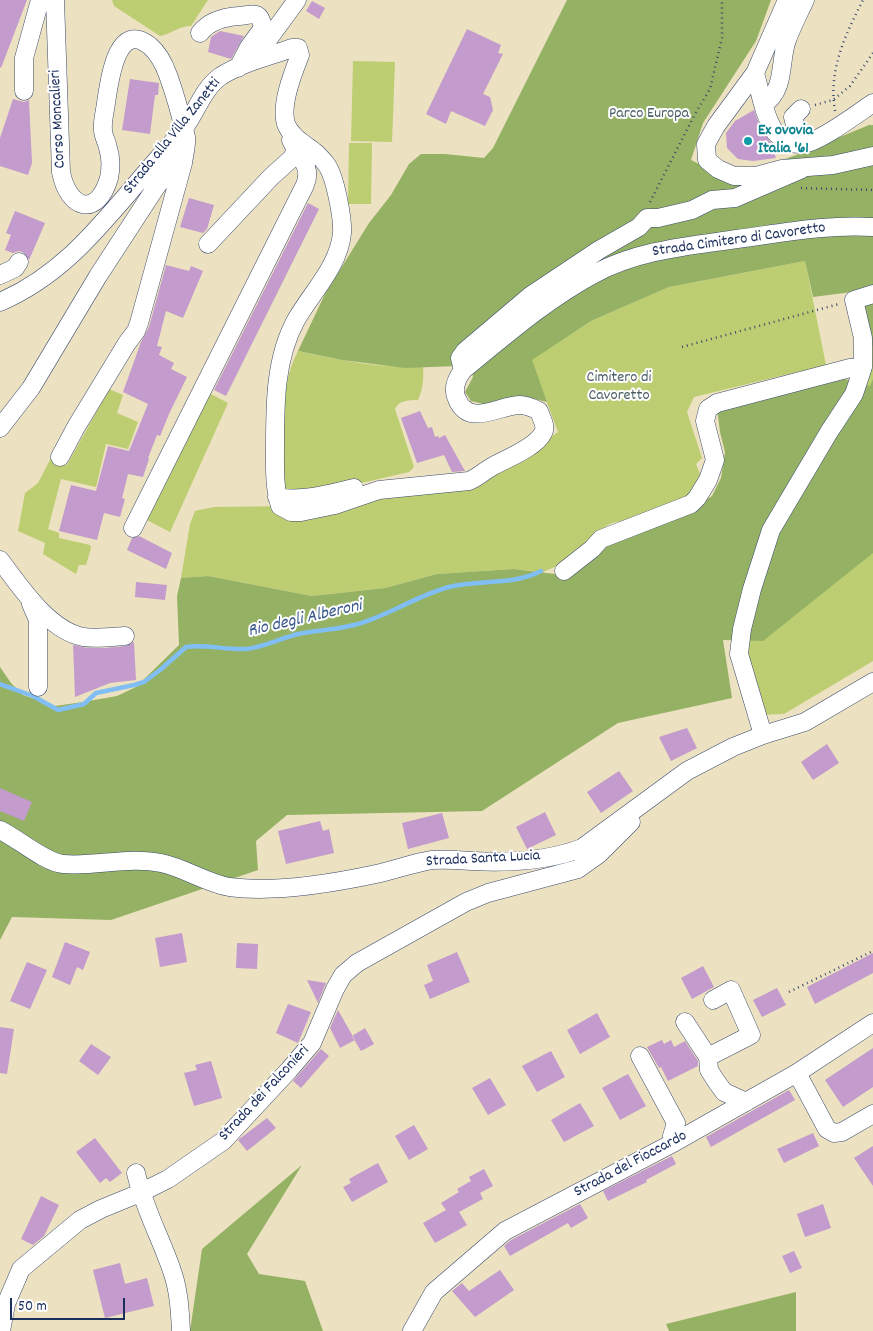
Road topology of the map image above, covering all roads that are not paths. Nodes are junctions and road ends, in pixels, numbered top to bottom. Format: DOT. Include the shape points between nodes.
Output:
graph roads {
  1 [pos="40,0"];
  2 [pos="55,0"];
  3 [pos="297,0"];
  4 [pos="787,0"];
  5 [pos="805,0"];
  6 [pos="200,33"];
  7 [pos="245,64"];
  8 [pos="755,73"];
  9 [pos="24,91"];
  10 [pos="873,103"];
  11 [pos="764,104"];
  12 [pos="802,109"];
  13 [pos="183,130"];
  14 [pos="290,132"];
  15 [pos="800,144"];
  16 [pos="185,148"];
  17 [pos="296,150"];
  18 [pos="873,156"];
  19 [pos="802,168"];
  20 [pos="873,227"];
  21 [pos="208,244"];
  22 [pos="19,262"];
  23 [pos="0,275"];
  24 [pos="873,294"];
  25 [pos="0,302"];
  26 [pos="863,367"];
  27 [pos="464,370"];
  28 [pos="0,428"];
  29 [pos="60,457"];
  30 [pos="495,465"];
  31 [pos="281,503"];
  32 [pos="134,528"];
  33 [pos="0,560"];
  34 [pos="564,571"];
  35 [pos="27,594"];
  36 [pos="125,636"];
  37 [pos="873,682"];
  38 [pos="38,686"];
  39 [pos="763,734"];
  40 [pos="660,790"];
  41 [pos="0,830"];
  42 [pos="714,1000"];
  43 [pos="686,1022"];
  44 [pos="873,1023"];
  45 [pos="640,1056"];
  46 [pos="708,1056"];
  47 [pos="797,1073"];
  48 [pos="746,1102"];
  49 [pos="873,1114"];
  50 [pos="675,1142"];
  51 [pos="136,1173"];
  52 [pos="140,1193"];
  53 [pos="1,1331"];
  54 [pos="181,1331"];
  55 [pos="412,1331"];
  1 -- 9 [label="street" via="24,58"];
  2 -- 13 [label="street, Corso Moncalieri" via="60,145 64,185 70,195 82,205 95,203 109,178 109,149 102,130 110,74 121,47 127,42 146,43 162,62"];
  3 -- 7 [label="street" via="270,39"];
  4 -- 8 [label="street"];
  5 -- 11 [label="street" via="786,41 782,76 772,98"];
  6 -- 7 [label="street" via="225,16 256,15 263,28 249,46"];
  7 -- 13 [label="street, Strada alla Villa Zanetti" via="220,77 209,88"];
  7 -- 14 [label="street, Strada alla Villa Zanetti" via="292,48 300,50 286,97 285,123"];
  8 -- 11 [label="street"];
  8 -- 19 [label="street" via="716,126 706,144 706,160 734,176 756,176"];
  10 -- 15 [label="street" via="838,127"];
  11 -- 15 [label="street" via="773,130 789,143"];
  12 -- 15 [label="street" via="793,117"];
  13 -- 16 [label="street"];
  13 -- 25 [label="street, Strada alla Villa Zanetti" via="66,261 47,276"];
  14 -- 17 [label="street"];
  14 -- 31 [label="street" via="327,164 342,224 341,239 334,257 296,320 284,352 275,411 275,468"];
  16 -- 28 [label="street" via="98,276 31,388"];
  16 -- 29 [label="street" via="136,331"];
  17 -- 21 [label="street" via="292,158"];
  17 -- 32 [label="street" via="308,176 305,185"];
  18 -- 19 [label="street"];
  19 -- 27 [label="street" via="735,198 712,200 692,210 647,218 530,296 465,351 460,358"];
  20 -- 27 [label="street, Strada Cimitero di Cavoretto" via="821,228 771,234 673,249 616,264 553,300"];
  22 -- 23 [label="street" via="15,268"];
  24 -- 26 [label="street" via="854,300 863,338"];
  26 -- 34 [label="street" via="726,400 708,409 705,421 715,460 697,498 691,504 601,539"];
  26 -- 39 [label="street" via="854,394 771,530 752,589 739,654"];
  27 -- 30 [label="street, Strada Cimitero di Cavoretto" via="454,393 464,409 474,414 520,405 539,411 545,427 536,441"];
  30 -- 31 [label="street" via="459,474 420,474"];
  30 -- 31 [label="street, Strada Cimitero di Cavoretto" via="478,478 468,481 380,490 301,512 291,512"];
  33 -- 35 [label="street"];
  35 -- 36 [label="street" via="49,618 68,632 83,637"];
  35 -- 38 [label="street" via="38,620"];
  37 -- 39 [label="street, Strada Santa Lucia" via="804,722"];
  39 -- 40 [label="street, Strada Santa Lucia" via="687,771"];
  40 -- 41 [label="street, Strada Santa Lucia" via="582,848 564,855 504,861 431,860 341,881 275,888 229,887 162,863 135,860 61,864"];
  40 -- 52 [label="street, Strada dei Falconieri" via="612,842 578,869 466,902 357,964 343,975 312,1043 223,1141 168,1179"];
  42 -- 46 [label="street" via="731,990 751,1036"];
  43 -- 46 [label="street"];
  44 -- 47 [label="street, Strada del Fioccardo"];
  45 -- 50 [label="street" via="676,1123 672,1136"];
  46 -- 48 [label="street" via="709,1070 724,1092"];
  47 -- 48 [label="street, Strada del Fioccardo"];
  47 -- 49 [label="street" via="827,1129 834,1133 842,1132"];
  48 -- 50 [label="street, Strada del Fioccardo"];
  50 -- 55 [label="street, Strada del Fioccardo" via="505,1231 434,1292"];
  51 -- 52 [label="street"];
  52 -- 53 [label="street, Strada dei Falconieri" via="80,1220 21,1270 6,1304"];
  52 -- 54 [label="street" via="174,1275"];
}
